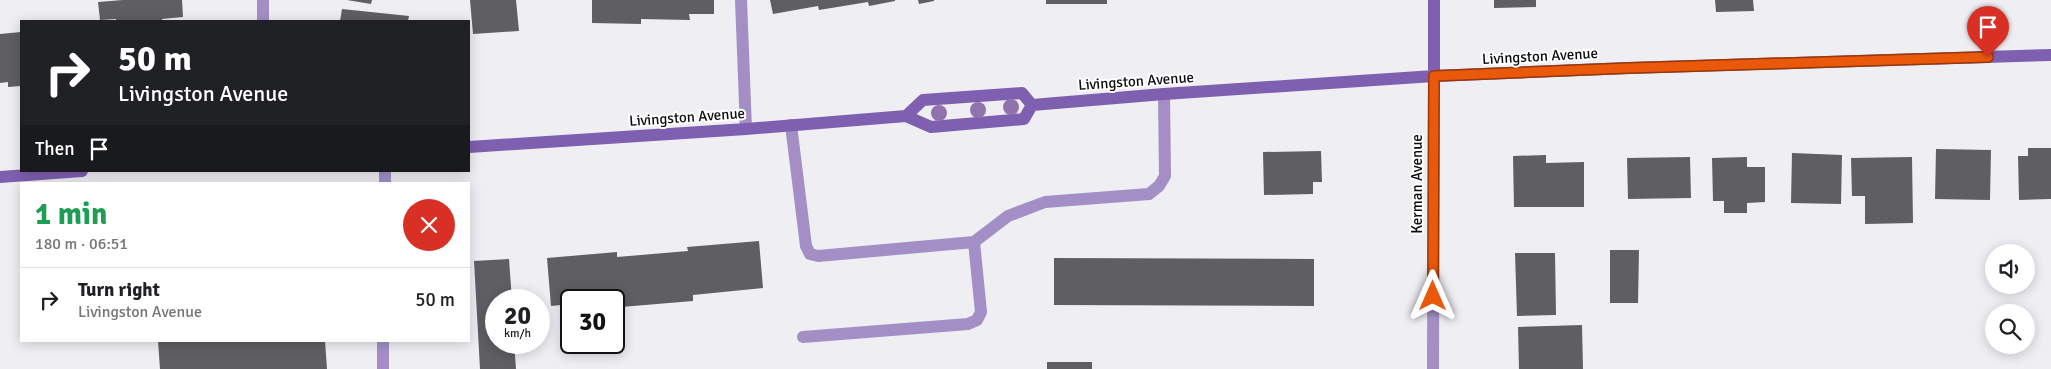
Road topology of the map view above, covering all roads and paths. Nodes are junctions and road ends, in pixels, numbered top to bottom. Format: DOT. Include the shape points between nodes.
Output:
graph roads {
  1 [pos="263,0"];
  2 [pos="741,0"];
  3 [pos="1434,0"];
  4 [pos="263,20"];
  5 [pos="2051,55"];
  6 [pos="1434,76"];
  7 [pos="1164,94"];
  8 [pos="1032,105"];
  9 [pos="906,116"];
  10 [pos="791,126"];
  11 [pos="746,130"];
  12 [pos="470,147"];
  13 [pos="68,172"];
  14 [pos="0,177"];
  15 [pos="974,242"];
  16 [pos="803,337"];
  17 [pos="383,342"];
  18 [pos="383,369"];
  19 [pos="1433,369"];
  1 -- 4 [label="street"];
  2 -- 11 [label="street"];
  3 -- 6 [label="main road, Kerman Avenue"];
  5 -- 6 [label="main road, Livingston Avenue"];
  6 -- 7 [label="main road, Livingston Avenue"];
  6 -- 19 [label="street, Kerman Avenue"];
  7 -- 8 [label="main road, Livingston Avenue"];
  7 -- 15 [label="street" via="1165,176 1149,194 1045,202 1008,216"];
  8 -- 9 [label="main road, Livingston Avenue" via="1024,119 931,127"];
  8 -- 9 [label="main road" via="1022,93 922,100"];
  9 -- 10 [label="main road, Livingston Avenue"];
  10 -- 11 [label="main road, Livingston Avenue"];
  10 -- 15 [label="street" via="806,246 810,254 818,256"];
  11 -- 12 [label="main road, Livingston Avenue"];
  13 -- 14 [label="main road"];
  15 -- 16 [label="street" via="981,312 977,320 968,324"];
  17 -- 18 [label="street"];
}
